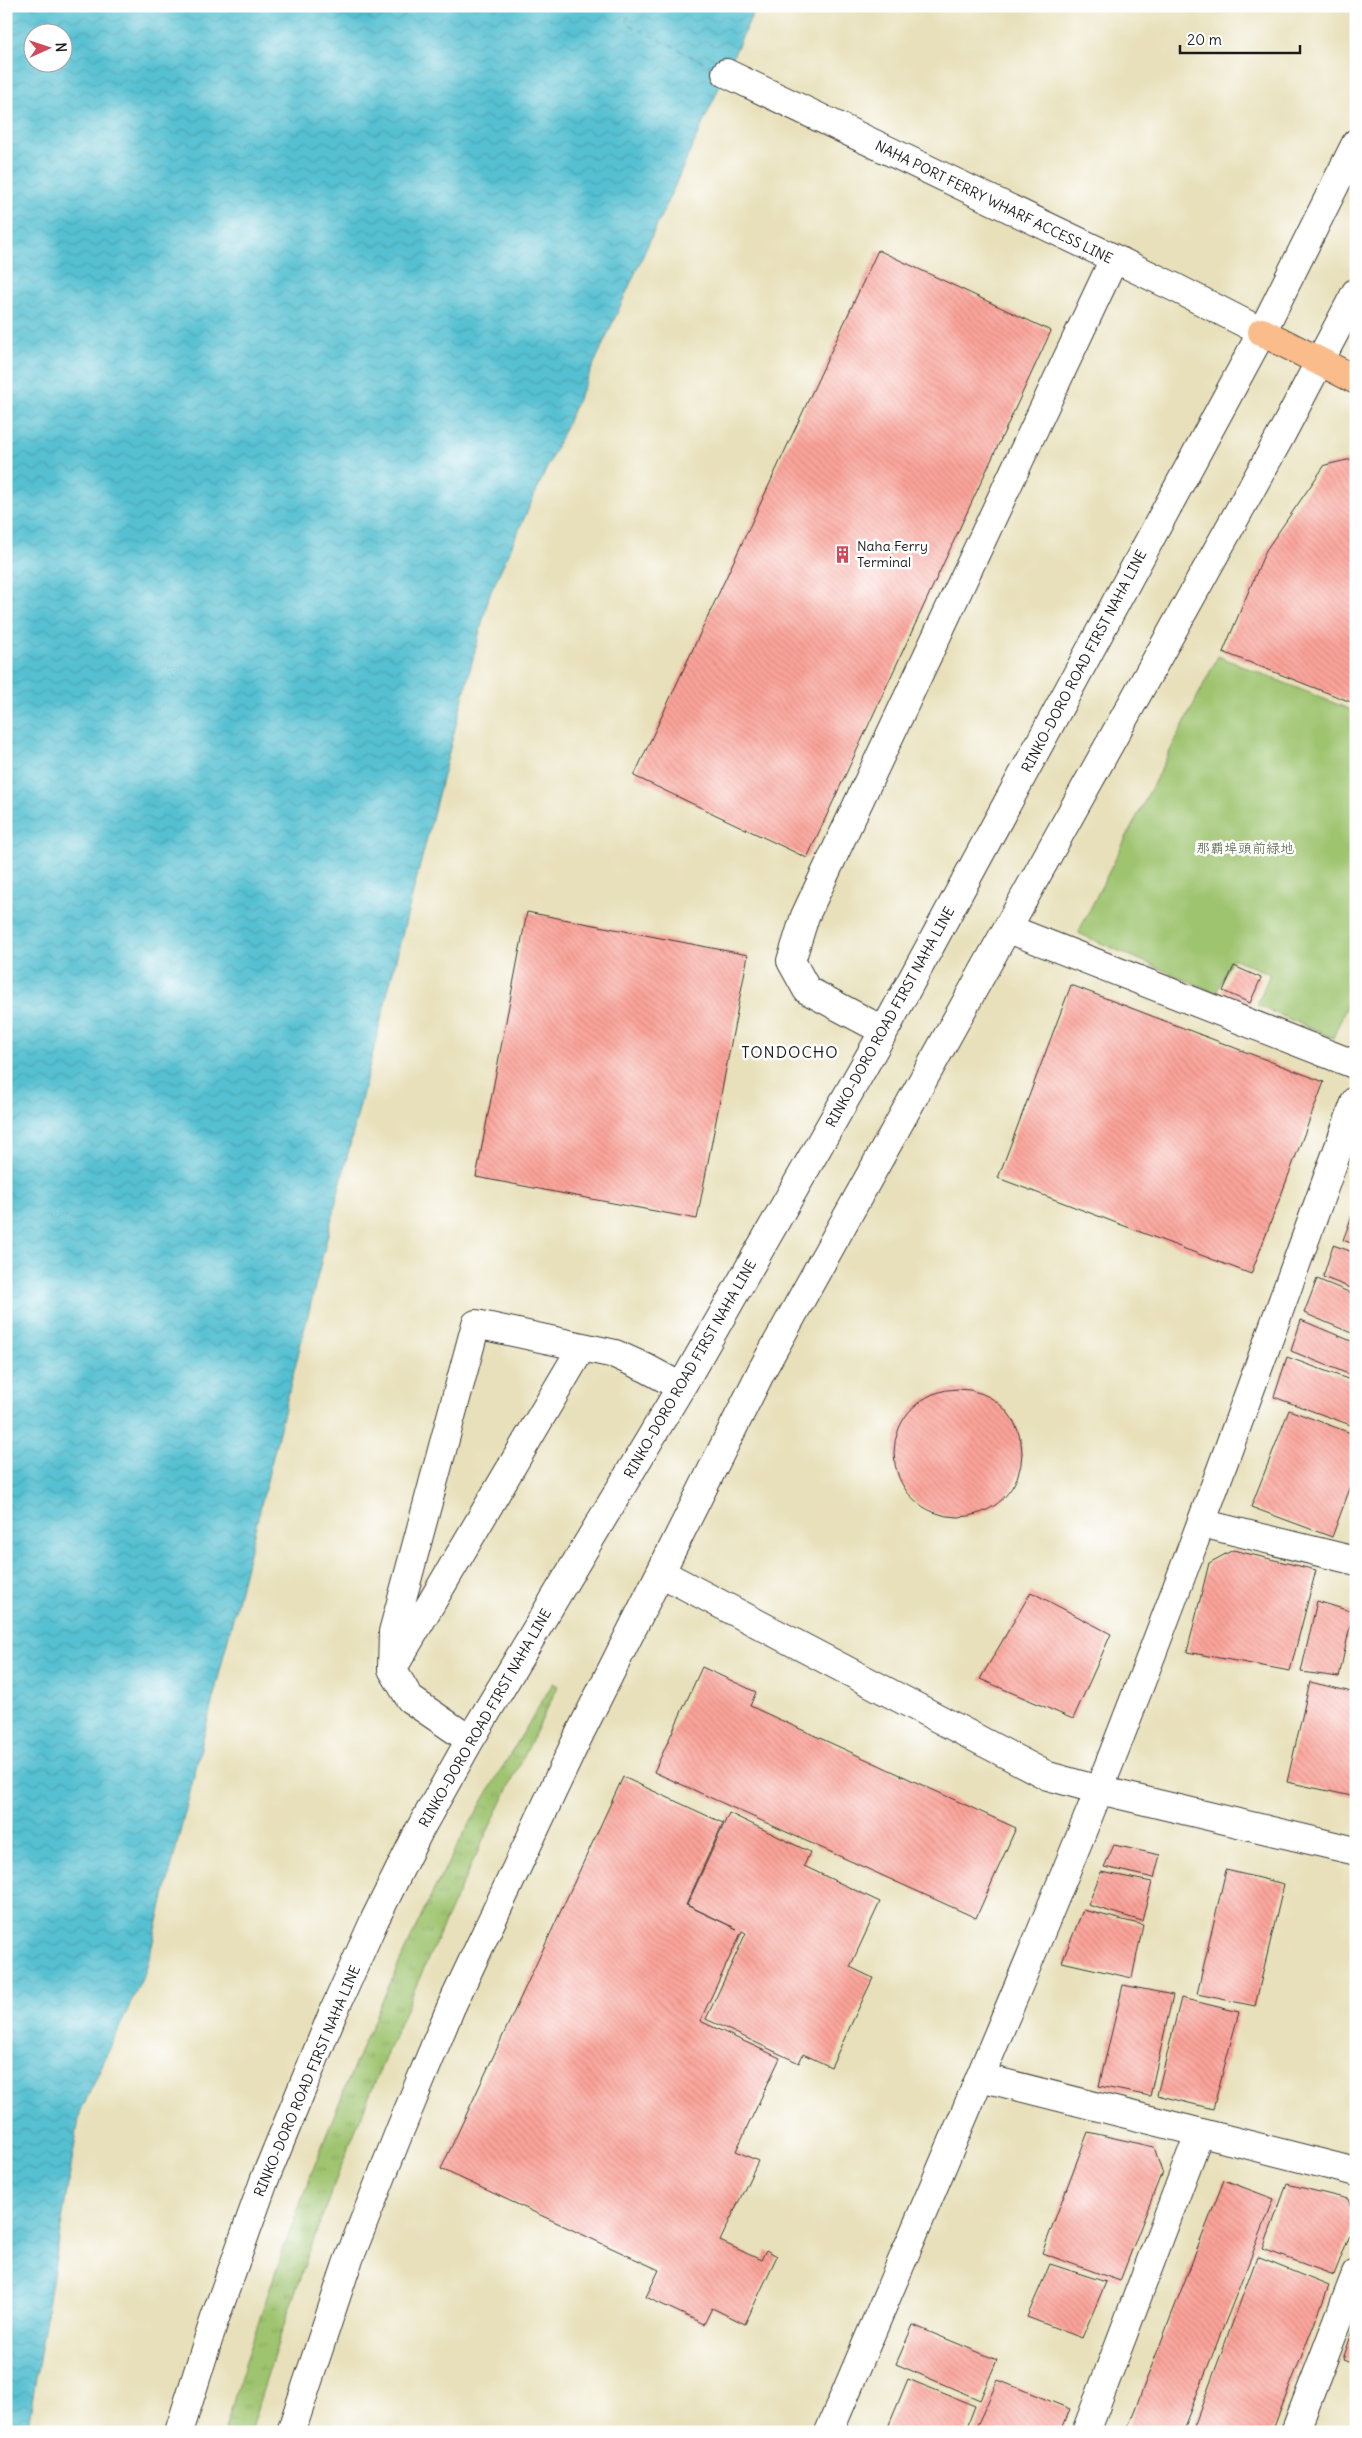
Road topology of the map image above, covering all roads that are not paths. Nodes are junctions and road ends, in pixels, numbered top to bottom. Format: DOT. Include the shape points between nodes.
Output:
graph roads {
  1 [pos="726,74"];
  2 [pos="1356,143"];
  3 [pos="1114,259"];
  4 [pos="1356,292"];
  5 [pos="1262,332"];
  6 [pos="1320,361"];
  7 [pos="1356,380"];
  8 [pos="1009,929"];
  9 [pos="884,1031"];
  10 [pos="1356,1065"];
  11 [pos="1356,1100"];
  12 [pos="582,1347"];
  13 [pos="681,1387"];
  14 [pos="1201,1523"];
  15 [pos="1356,1561"];
  16 [pos="661,1573"];
  17 [pos="392,1669"];
  18 [pos="470,1740"];
  19 [pos="1098,1790"];
  20 [pos="1356,1851"];
  21 [pos="980,2077"];
  22 [pos="1199,2134"];
  23 [pos="1356,2172"];
  24 [pos="1356,2274"];
  25 [pos="179,2432"];
  26 [pos="291,2432"];
  27 [pos="829,2432"];
  28 [pos="1086,2432"];
  29 [pos="1295,2432"];
  1 -- 3 [label="street, NAHA PORT FERRY WHARF ACCESS LINE"];
  2 -- 5 [label="street, RINKO-DORO ROAD FIRST NAHA LINE"];
  3 -- 5 [label="street, NAHA PORT FERRY WHARF ACCESS LINE"];
  3 -- 9 [label="street" via="805,916 798,937 791,961 807,990"];
  4 -- 6 [label="street"];
  5 -- 6 [label="highway"];
  5 -- 9 [label="street, RINKO-DORO ROAD FIRST NAHA LINE"];
  6 -- 7 [label="highway"];
  6 -- 8 [label="street"];
  8 -- 10 [label="street"];
  8 -- 16 [label="street" via="762,1370"];
  9 -- 13 [label="street, RINKO-DORO ROAD FIRST NAHA LINE"];
  11 -- 14 [label="street"];
  12 -- 13 [label="street" via="615,1354"];
  12 -- 17 [label="street"];
  12 -- 17 [label="street" via="476,1324 393,1632"];
  13 -- 18 [label="street, RINKO-DORO ROAD FIRST NAHA LINE"];
  14 -- 15 [label="street"];
  14 -- 19 [label="street"];
  16 -- 19 [label="street" via="1048,1776"];
  16 -- 26 [label="street" via="576,1742 451,2007 347,2264"];
  17 -- 18 [label="street" via="410,1699"];
  18 -- 25 [label="street, RINKO-DORO ROAD FIRST NAHA LINE" via="375,1919 329,2022 264,2181"];
  19 -- 20 [label="street"];
  19 -- 21 [label="street"];
  21 -- 22 [label="street"];
  21 -- 27 [label="street"];
  22 -- 23 [label="street"];
  22 -- 28 [label="street"];
  24 -- 29 [label="street"];
}
